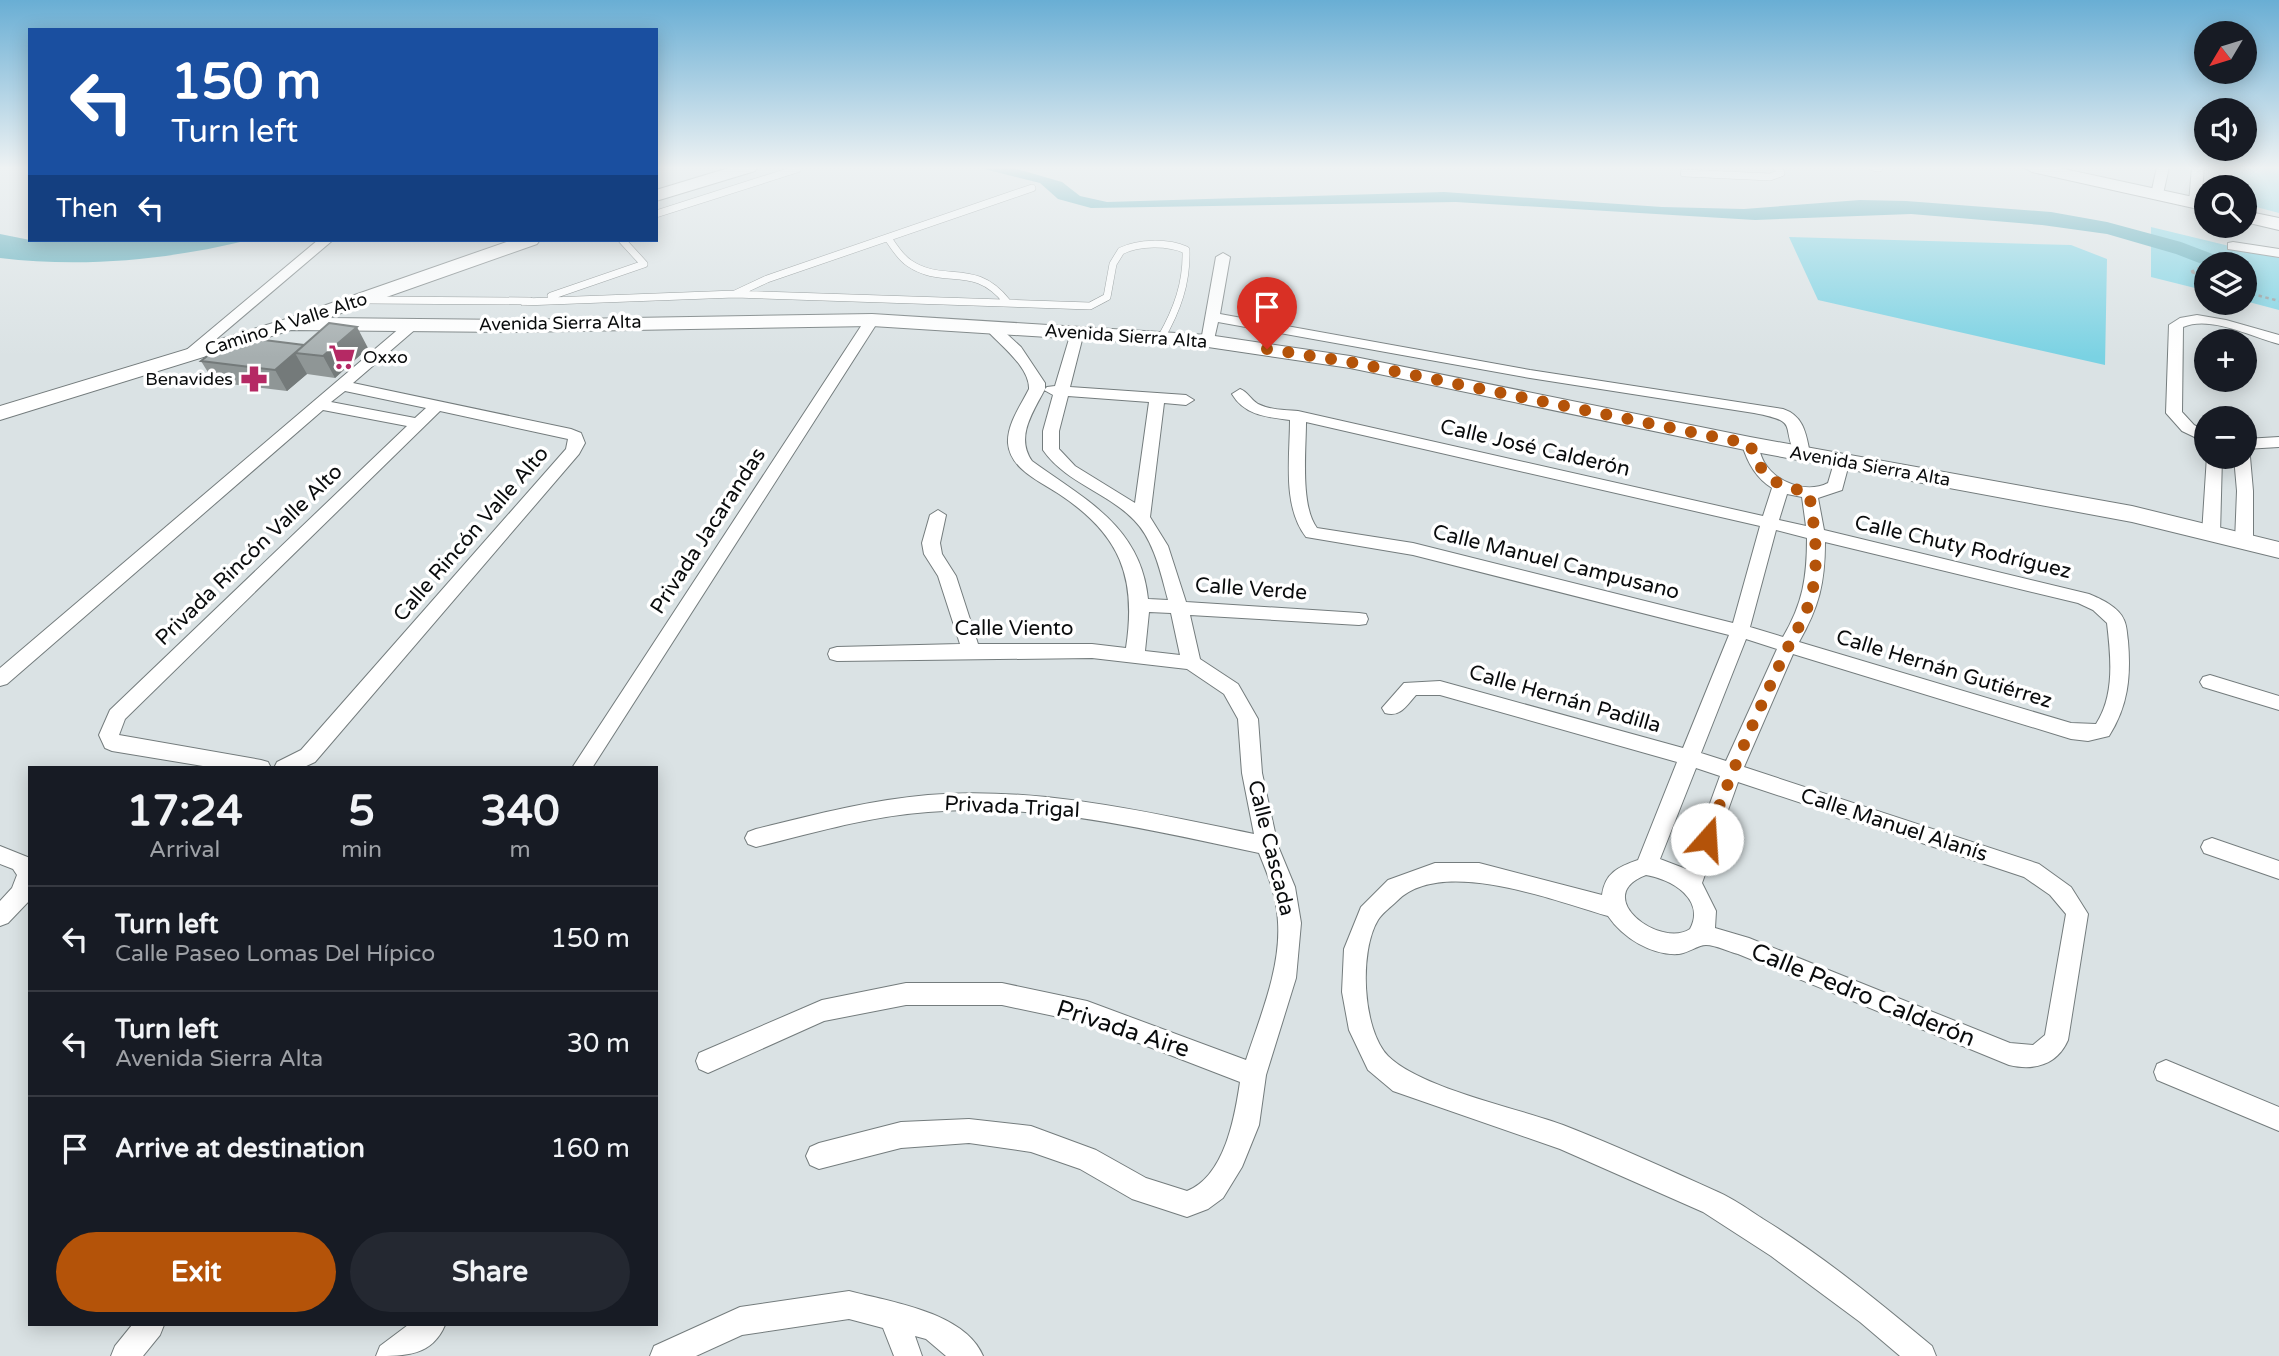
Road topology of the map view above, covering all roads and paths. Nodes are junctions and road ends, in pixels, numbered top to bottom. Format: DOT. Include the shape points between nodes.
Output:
graph roads {
  1 [pos="910,230"];
  2 [pos="888,238"];
  3 [pos="324,242"];
  4 [pos="524,242"];
  5 [pos="624,242"];
  6 [pos="2228,251"];
  7 [pos="2279,253"];
  8 [pos="1223,257"];
  9 [pos="735,294"];
  10 [pos="2257,295"];
  11 [pos="363,300"];
  12 [pos="2279,301"];
  13 [pos="524,302"];
  14 [pos="1007,302"];
  15 [pos="1212,317"];
  16 [pos="872,320"];
  17 [pos="289,324"];
  18 [pos="413,324"];
  19 [pos="991,327"];
  20 [pos="1077,332"];
  21 [pos="1161,338"];
  22 [pos="2279,340"];
  23 [pos="235,341"];
  24 [pos="1208,341"];
  25 [pos="261,345"];
  26 [pos="189,355"];
  27 [pos="344,386"];
  28 [pos="1037,389"];
  29 [pos="1062,391"];
  30 [pos="1157,398"];
  31 [pos="1242,398"];
  32 [pos="1186,400"];
  33 [pos="322,405"];
  34 [pos="435,407"];
  35 [pos="0,413"];
  36 [pos="1298,416"];
  37 [pos="418,423"];
  38 [pos="2194,431"];
  39 [pos="2279,442"];
  40 [pos="2257,443"];
  41 [pos="1750,444"];
  42 [pos="1802,453"];
  43 [pos="1843,460"];
  44 [pos="1062,462"];
  45 [pos="2214,469"];
  46 [pos="2243,469"];
  47 [pos="1040,475"];
  48 [pos="1781,487"];
  49 [pos="1809,492"];
  50 [pos="938,515"];
  51 [pos="1142,517"];
  52 [pos="1769,523"];
  53 [pos="2211,534"];
  54 [pos="1816,535"];
  55 [pos="2244,542"];
  56 [pos="2279,550"];
  57 [pos="1140,605"];
  58 [pos="1179,606"];
  59 [pos="1359,619"];
  60 [pos="1740,631"];
  61 [pos="1788,645"];
  62 [pos="971,650"];
  63 [pos="837,654"];
  64 [pos="1135,655"];
  65 [pos="1191,663"];
  66 [pos="0,679"];
  67 [pos="2210,682"];
  68 [pos="2279,702"];
  69 [pos="1392,708"];
  70 [pos="2088,733"];
  71 [pos="1691,758"];
  72 [pos="249,766"];
  73 [pos="290,766"];
  74 [pos="583,766"];
  75 [pos="1732,771"];
  76 [pos="756,838"];
  77 [pos="1268,845"];
  78 [pos="2211,847"];
  79 [pos="0,855"];
  80 [pos="1646,866"];
  81 [pos="2279,870"];
  82 [pos="1691,884"];
  83 [pos="1615,908"];
  84 [pos="0,916"];
  85 [pos="1700,934"];
  86 [pos="2025,1058"];
  87 [pos="708,1061"];
  88 [pos="2166,1072"];
  89 [pos="1254,1074"];
  90 [pos="2279,1119"];
  91 [pos="819,1156"];
  92 [pos="893,1317"];
  93 [pos="149,1326"];
  94 [pos="430,1326"];
  95 [pos="125,1356"];
  96 [pos="390,1356"];
  97 [pos="664,1356"];
  98 [pos="908,1356"];
  99 [pos="969,1356"];
  100 [pos="1922,1356"];
  1 -- 2 [label="lane"];
  2 -- 9 [label="lane"];
  2 -- 14 [label="lane" via="911,265 976,276 1001,291"];
  3 -- 26 [label="street"];
  4 -- 11 [label="street, Camino A Valle Alto"];
  5 -- 13 [label="lane" via="644,264 573,291"];
  6 -- 7 [label="street"];
  8 -- 15 [label="street"];
  9 -- 13 [label="lane"];
  9 -- 14 [label="lane"];
  10 -- 12 [label="path"];
  11 -- 13 [label="lane"];
  11 -- 17 [label="street, Camino A Valle Alto"];
  14 -- 21 [label="lane" via="1090,306 1107,297 1119,251 1136,245 1177,246 1186,250 1187,263 1178,310"];
  15 -- 24 [label="street"];
  15 -- 42 [label="street" via="1783,414 1797,426"];
  16 -- 18 [label="street, Avenida Sierra Alta"];
  16 -- 19 [label="street, Avenida Sierra Alta"];
  16 -- 74 [label="street, Privada Jacarandas"];
  17 -- 18 [label="street, Avenida Sierra Alta" via="347,328"];
  17 -- 23 [label="street, Camino A Valle Alto"];
  18 -- 27 [label="street"];
  19 -- 20 [label="street, Avenida Sierra Alta"];
  19 -- 28 [label="street" via="1027,363"];
  20 -- 21 [label="street, Avenida Sierra Alta"];
  20 -- 29 [label="street"];
  21 -- 24 [label="street, Avenida Sierra Alta"];
  22 -- 38 [label="street" via="2207,320 2182,320 2176,325 2174,413"];
  23 -- 25 [label="lane"];
  23 -- 26 [label="street, Camino A Valle Alto"];
  24 -- 41 [label="street, Avenida Sierra Alta" via="1350,362"];
  26 -- 35 [label="street, Camino A Valle Alto"];
  27 -- 33 [label="street"];
  27 -- 34 [label="street, Calle Rincón Valle Alto"];
  28 -- 29 [label="street"];
  28 -- 47 [label="street" via="1014,448"];
  29 -- 30 [label="street"];
  29 -- 44 [label="street" via="1049,441"];
  30 -- 32 [label="street"];
  30 -- 51 [label="street"];
  31 -- 36 [label="street, Calle José Calderón" via="1259,409"];
  33 -- 37 [label="street"];
  33 -- 66 [label="street"];
  34 -- 37 [label="street, Privada Rincón Valle Alto"];
  34 -- 73 [label="street, Calle Rincón Valle Alto" via="565,432 575,436 577,443 308,756"];
  36 -- 52 [label="street, Calle José Calderón"];
  36 -- 60 [label="street, Calle Manuel Campusano" via="1300,509 1304,525 1312,533 1413,550"];
  37 -- 72 [label="street, Privada Rincón Valle Alto" via="117,715 109,735 113,743"];
  39 -- 40 [label="street"];
  41 -- 42 [label="street, Avenida Sierra Alta"];
  41 -- 48 [label="street" via="1757,464"];
  42 -- 43 [label="street, Avenida Sierra Alta"];
  43 -- 49 [label="street" via="1836,486"];
  43 -- 53 [label="street, Avenida Sierra Alta" via="2133,514"];
  44 -- 47 [label="street"];
  44 -- 51 [label="street"];
  45 -- 53 [label="street"];
  46 -- 55 [label="street"];
  47 -- 57 [label="street" via="1082,502 1111,530 1126,555"];
  48 -- 49 [label="street"];
  48 -- 52 [label="street"];
  49 -- 54 [label="street"];
  50 -- 62 [label="street" via="933,554 947,576"];
  51 -- 58 [label="street" via="1160,548"];
  52 -- 54 [label="street, Calle José Calderón"];
  52 -- 60 [label="street"];
  53 -- 55 [label="street, Avenida Sierra Alta"];
  54 -- 61 [label="street" via="1813,590 1807,612"];
  54 -- 70 [label="street, Calle Chuty Rodríguez" via="2083,598 2099,606 2116,621 2121,669 2110,721 2102,731"];
  55 -- 56 [label="street, Avenida Sierra Alta"];
  57 -- 58 [label="street, Calle Verde"];
  57 -- 64 [label="street"];
  58 -- 59 [label="street, Calle Verde"];
  58 -- 65 [label="street"];
  60 -- 61 [label="street, Calle Manuel Campusano"];
  60 -- 71 [label="street"];
  61 -- 70 [label="street, Calle Hernán Gutiérrez"];
  61 -- 75 [label="street"];
  62 -- 63 [label="street, Calle Viento"];
  62 -- 64 [label="street, Calle Viento"];
  64 -- 65 [label="street, Calle Viento"];
  65 -- 77 [label="street, Calle Cascada" via="1231,689 1248,719 1252,773"];
  67 -- 68 [label="street"];
  69 -- 71 [label="street, Calle Hernán Padilla" via="1411,688 1440,688"];
  71 -- 75 [label="street, Calle Hernán Padilla"];
  71 -- 80 [label="street"];
  75 -- 82 [label="street"];
  75 -- 86 [label="street, Calle Manuel Alanís" via="2031,870 2055,884 2077,914 2056,1040 2042,1055"];
  76 -- 77 [label="street, Privada Trigal" via="837,818 929,803 1006,802 1081,809"];
  77 -- 89 [label="street, Calle Cascada" via="1284,887 1290,923 1284,978"];
  78 -- 81 [label="street"];
  79 -- 84 [label="street" via="21,863 28,874 22,894"];
  80 -- 82 [label="street" via="1671,871"];
  80 -- 83 [label="street" via="1617,879 1612,892"];
  82 -- 85 [label="street" via="1707,915"];
  83 -- 85 [label="street" via="1629,927 1650,940 1683,944"];
  83 -- 100 [label="street" via="1479,872 1435,873 1396,887 1369,914 1356,949 1354,992 1361,1030 1377,1062 1402,1083 1563,1138 1712,1203 1781,1246"];
  85 -- 86 [label="street, Calle Pedro Calderón" via="1741,945"];
  87 -- 89 [label="street, Privada Aire" via="822,1011 906,994 1002,994 1087,1012"];
  88 -- 90 [label="street"];
  89 -- 91 [label="street, Calle Cascada" via="1246,1125 1233,1158 1214,1189 1188,1204 1141,1191 1087,1159 1031,1139 969,1131 901,1135"];
  92 -- 97 [label="street" via="849,1305 740,1321"];
  92 -- 98 [label="street"];
  92 -- 99 [label="street" via="933,1327"];
  93 -- 95 [label="street"];
  94 -- 96 [label="street"];
}
